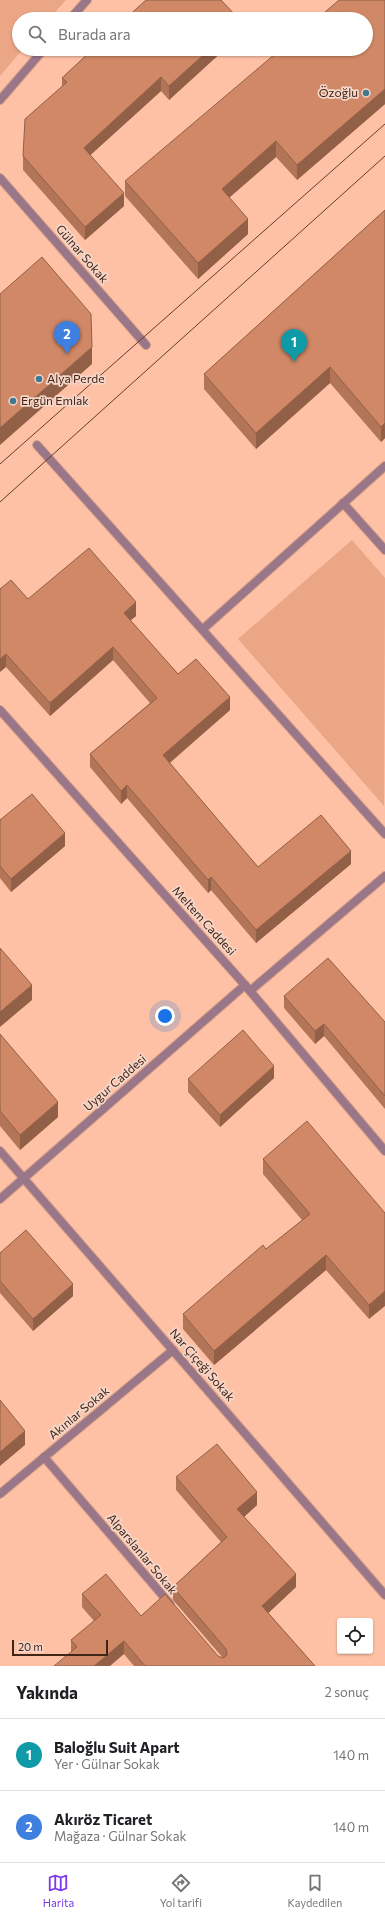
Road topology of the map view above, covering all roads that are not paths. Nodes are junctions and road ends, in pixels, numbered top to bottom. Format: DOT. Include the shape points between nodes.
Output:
graph roads {
  1 [pos="87,0"];
  2 [pos="76,12"];
  3 [pos="38,56"];
  4 [pos="0,100"];
  5 [pos="0,178"];
  6 [pos="146,346"];
  7 [pos="37,444"];
  8 [pos="385,466"];
  9 [pos="343,503"];
  10 [pos="385,550"];
  11 [pos="203,629"];
  12 [pos="0,710"];
  13 [pos="385,834"];
  14 [pos="385,876"];
  15 [pos="248,988"];
  16 [pos="0,1151"];
  17 [pos="385,1151"];
  18 [pos="24,1178"];
  19 [pos="0,1199"];
  20 [pos="173,1350"];
  21 [pos="44,1457"];
  22 [pos="0,1494"];
  23 [pos="385,1595"];
  24 [pos="176,1612"];
  1 -- 2 [label="street"];
  3 -- 4 [label="street"];
  5 -- 6 [label="street, Gülnar Sokak"];
  7 -- 11 [label="street"];
  8 -- 9 [label="street"];
  9 -- 10 [label="street"];
  9 -- 11 [label="street"];
  11 -- 13 [label="street"];
  12 -- 15 [label="street, Meltem Caddesi"];
  14 -- 15 [label="street, Uygur Caddesi"];
  15 -- 17 [label="street, Meltem Caddesi"];
  15 -- 18 [label="street, Uygur Caddesi"];
  16 -- 18 [label="street, Nar Çiçeği Sokak"];
  18 -- 19 [label="street, Uygur Caddesi"];
  18 -- 20 [label="street, Nar Çiçeği Sokak"];
  20 -- 21 [label="street, Akınlar Sokak"];
  20 -- 23 [label="street, Nar Çiçeği Sokak"];
  21 -- 22 [label="street, Akınlar Sokak"];
  21 -- 24 [label="street, Alparslanlar Sokak"];
}
